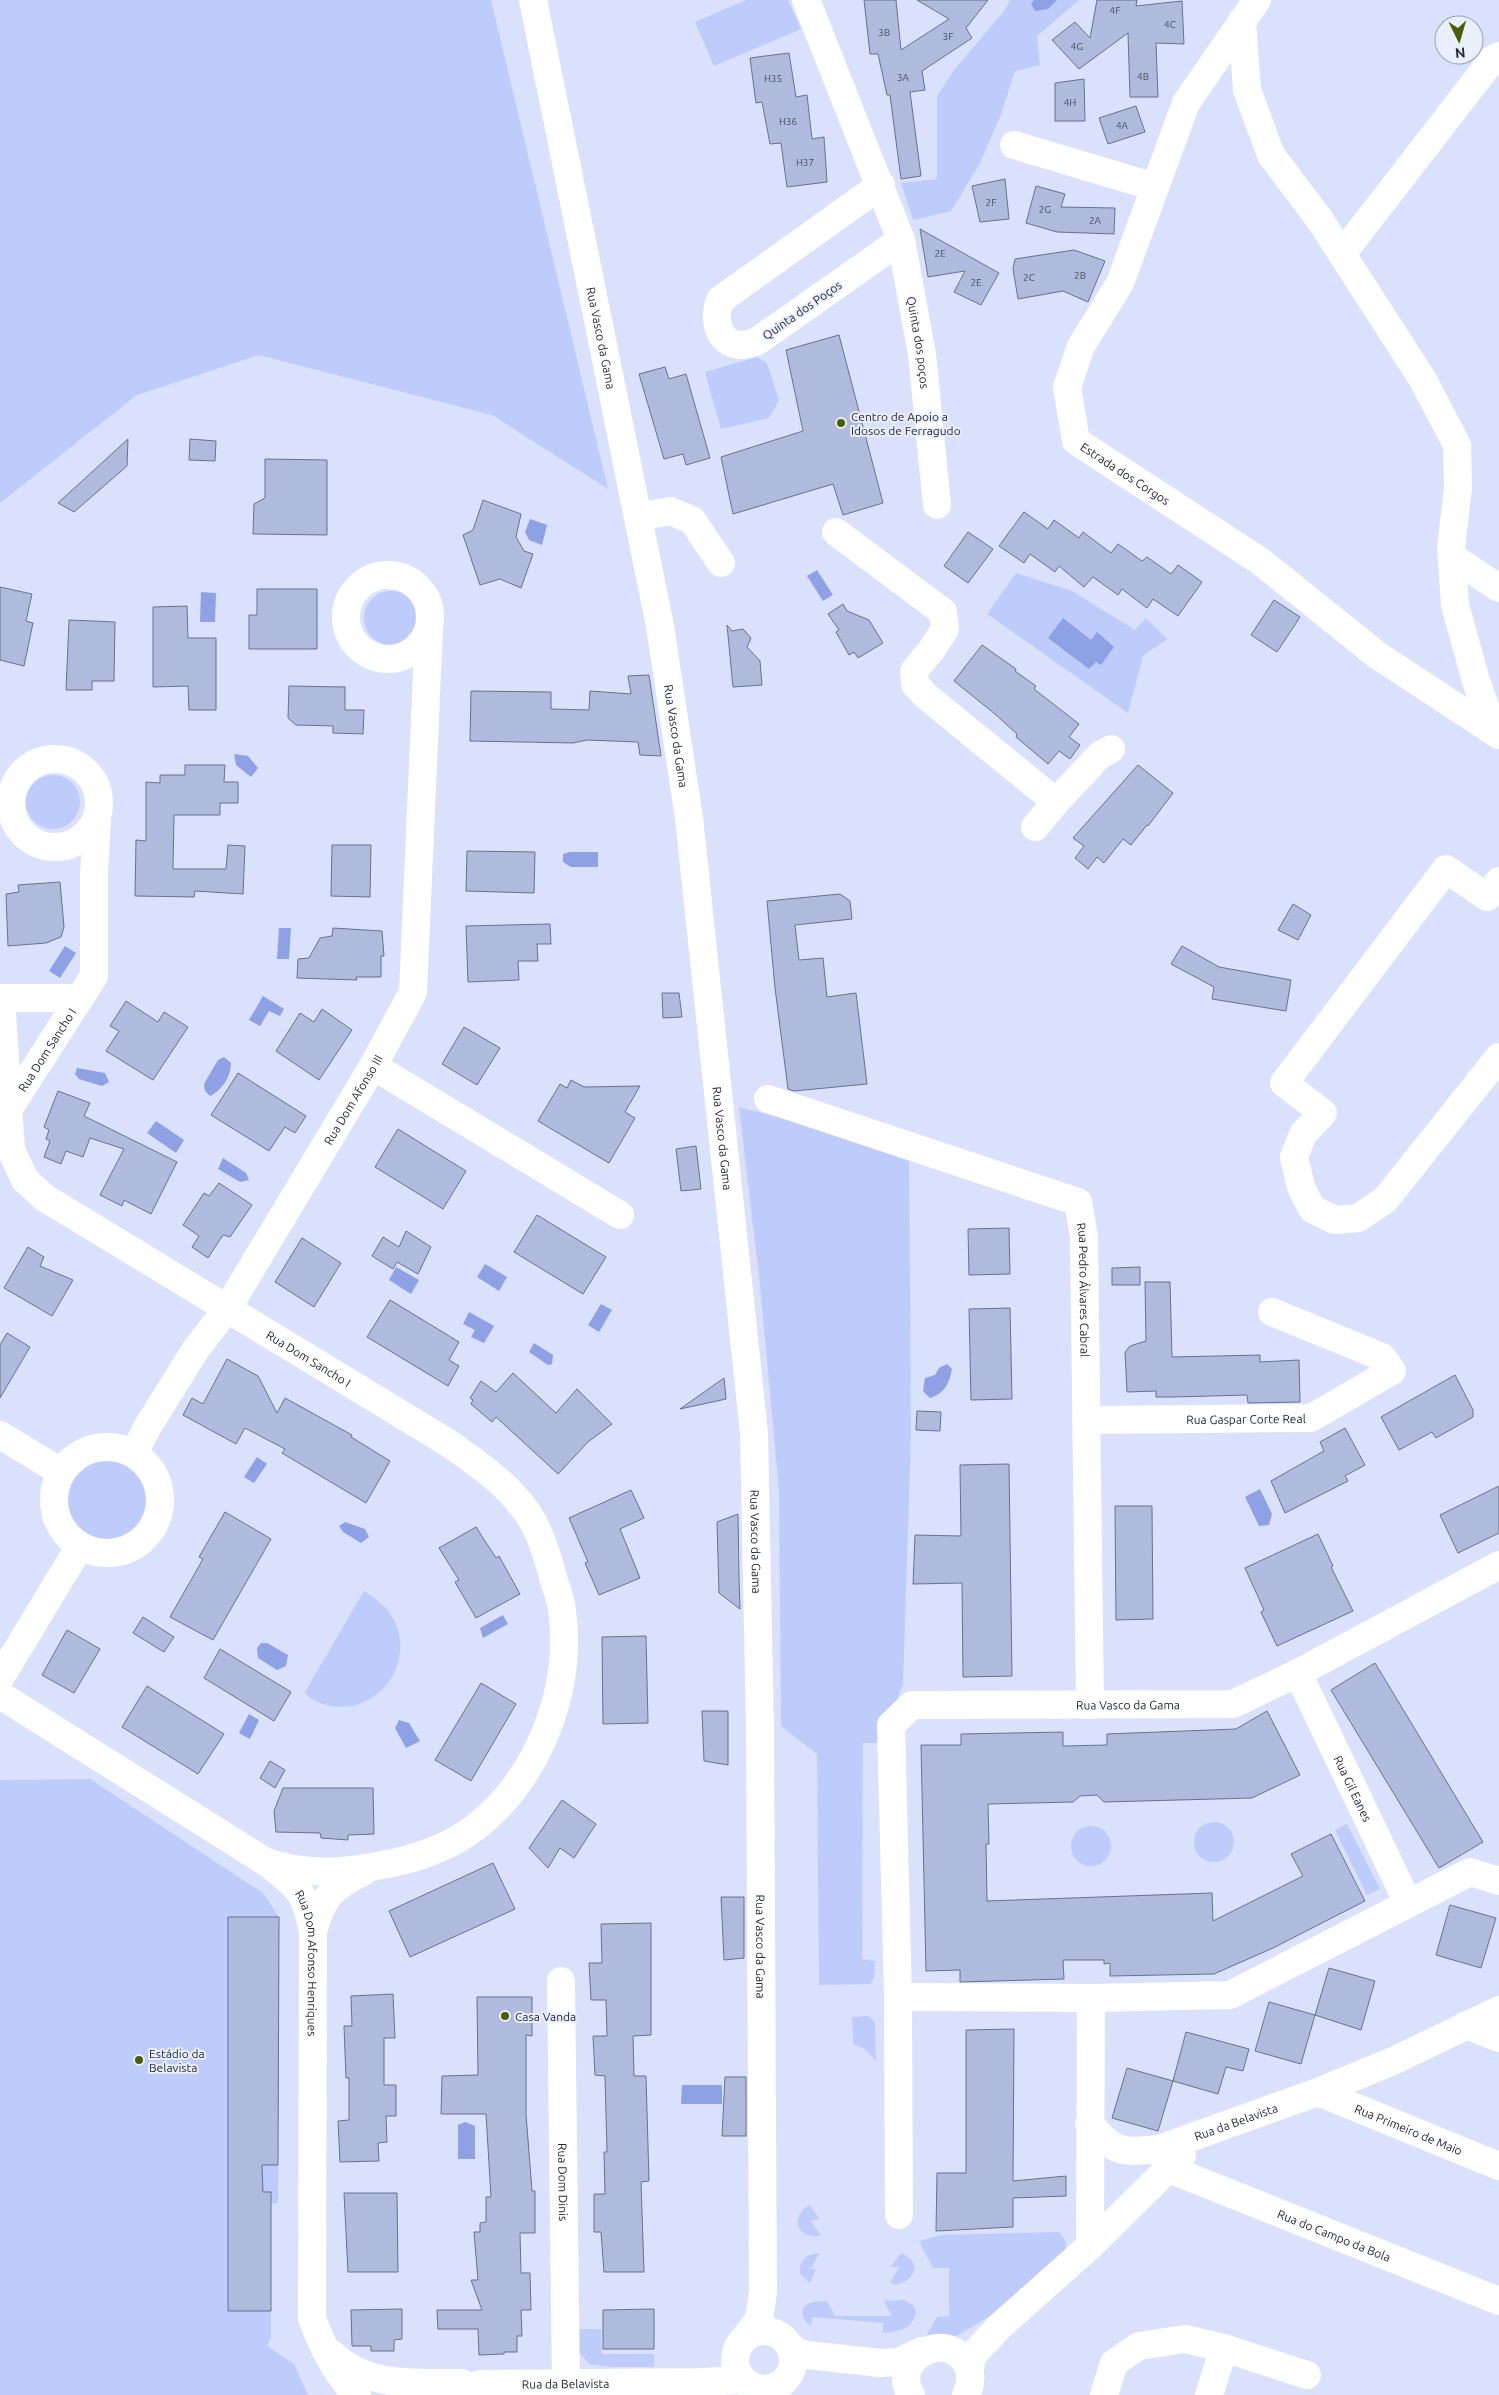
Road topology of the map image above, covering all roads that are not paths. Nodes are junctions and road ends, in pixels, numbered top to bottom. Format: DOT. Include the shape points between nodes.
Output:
graph roads {
  1 [pos="533,0"];
  2 [pos="806,0"];
  3 [pos="1250,11"];
  4 [pos="1499,56"];
  5 [pos="1014,145"];
  6 [pos="881,185"];
  7 [pos="1155,187"];
  8 [pos="901,240"];
  9 [pos="1342,254"];
  10 [pos="937,505"];
  11 [pos="638,517"];
  12 [pos="836,532"];
  13 [pos="1452,557"];
  14 [pos="721,563"];
  15 [pos="1499,588"];
  16 [pos="429,628"];
  17 [pos="402,658"];
  18 [pos="426,698"];
  19 [pos="1497,733"];
  20 [pos="1111,748"];
  21 [pos="1056,802"];
  22 [pos="97,817"];
  23 [pos="1035,826"];
  24 [pos="67,845"];
  25 [pos="94,876"];
  26 [pos="1499,881"];
  27 [pos="1,998"];
  28 [pos="80,998"];
  29 [pos="1499,1057"];
  30 [pos="373,1066"];
  31 [pos="768,1099"];
  32 [pos="10,1107"];
  33 [pos="620,1215"];
  34 [pos="227,1309"];
  35 [pos="1272,1312"];
  36 [pos="1086,1420"];
  37 [pos="0,1434"];
  38 [pos="134,1453"];
  39 [pos="61,1472"];
  40 [pos="80,1546"];
  41 [pos="1499,1565"];
  42 [pos="1298,1673"];
  43 [pos="0,1678"];
  44 [pos="0,1695"];
  45 [pos="1090,1705"];
  46 [pos="266,1862"];
  47 [pos="374,1867"];
  48 [pos="1499,1881"];
  49 [pos="1408,1902"];
  50 [pos="313,1932"];
  51 [pos="562,1981"];
  52 [pos="898,1997"];
  53 [pos="1091,1998"];
  54 [pos="1499,2010"];
  55 [pos="1466,2025"];
  56 [pos="1499,2038"];
  57 [pos="1318,2092"];
  58 [pos="1089,2124"];
  59 [pos="1202,2134"];
  60 [pos="1499,2166"];
  61 [pos="1169,2169"];
  62 [pos="899,2215"];
  63 [pos="1090,2246"];
  64 [pos="762,2292"];
  65 [pos="1499,2301"];
  66 [pos="999,2327"];
  67 [pos="787,2342"];
  68 [pos="740,2345"];
  69 [pos="1224,2348"];
  70 [pos="934,2350"];
  71 [pos="1306,2375"];
  72 [pos="742,2380"];
  73 [pos="664,2382"];
  74 [pos="566,2383"];
  75 [pos="783,2383"];
  76 [pos="481,2384"];
  77 [pos="353,2387"];
  78 [pos="968,2387"];
  79 [pos="381,2395"];
  80 [pos="438,2395"];
  81 [pos="909,2395"];
  82 [pos="1104,2395"];
  83 [pos="1209,2395"];
  1 -- 11 [label="street, Rua Vasco da Gama"];
  2 -- 6 [label="street"];
  3 -- 7 [label="street, Estrada dos Corgos" via="1186,104"];
  3 -- 9 [label="street" via="1247,90 1271,155"];
  4 -- 9 [label="street" via="1493,59"];
  5 -- 7 [label="street"];
  6 -- 8 [label="street"];
  6 -- 8 [label="street, Quinta dos Poços" via="720,300 716,312 718,330 738,346 754,342"];
  7 -- 19 [label="street, Estrada dos Corgos" via="1120,283 1081,346 1067,387 1076,441 1260,561 1377,655"];
  8 -- 10 [label="street, Quinta dos poços" via="922,354"];
  9 -- 13 [label="street" via="1423,380 1456,445 1458,489"];
  11 -- 14 [label="street" via="670,511 692,520"];
  11 -- 64 [label="street, Rua Vasco da Gama" via="660,626 689,818 754,1433 760,1740"];
  12 -- 21 [label="street" via="943,612 945,629 914,671 914,684"];
  13 -- 15 [label="street"];
  13 -- 19 [label="street" via="1455,605 1476,681"];
  16 -- 17 [label="street" via="424,640"];
  16 -- 17 [label="street" via="428,602 410,580 384,575 359,586 350,596 346,610 351,638 361,650 374,657 386,660"];
  16 -- 18 [label="street, Rua Dom Afonso III"];
  17 -- 18 [label="street" via="418,664"];
  18 -- 30 [label="street, Rua Dom Afonso III" via="413,992"];
  20 -- 21 [label="street" via="1100,755"];
  21 -- 23 [label="street"];
  22 -- 24 [label="street" via="84,836"];
  22 -- 24 [label="street, Rua Dom Sancho I" via="99,802 95,784 86,771 70,761 46,759 31,765 20,775 12,788 10,801 12,816 24,835 36,843 52,847"];
  22 -- 25 [label="street, Rua Dom Sancho I"];
  24 -- 25 [label="street" via="84,852"];
  25 -- 28 [label="street, Rua Dom Sancho I" via="94,976"];
  26 -- 29 [label="street" via="1487,897 1446,869 1284,1083 1323,1113 1303,1134 1294,1157 1301,1187 1312,1210 1335,1220 1358,1218 1385,1200"];
  27 -- 28 [label="street"];
  27 -- 32 [label="street"];
  28 -- 32 [label="street, Rua Dom Sancho I"];
  30 -- 33 [label="street"];
  30 -- 34 [label="street, Rua Dom Afonso III"];
  31 -- 36 [label="street, Rua Pedro Álvares Cabral" via="1078,1202 1084,1237"];
  32 -- 34 [label="street, Rua Dom Sancho I" via="11,1150 25,1180 46,1198"];
  34 -- 38 [label="street, Rua Dom Afonso III" via="196,1349"];
  34 -- 47 [label="street, Rua Dom Sancho I" via="450,1444 493,1475 529,1515 549,1564 562,1610 564,1664 551,1720 531,1761 505,1800 477,1826 446,1846 410,1860"];
  35 -- 36 [label="street, Rua Gaspar Corte Real" via="1382,1357 1392,1371 1311,1418"];
  36 -- 45 [label="street, Rua Pedro Álvares Cabral"];
  37 -- 39 [label="street"];
  38 -- 39 [label="street" via="120,1447 101,1446 84,1451"];
  38 -- 40 [label="street" via="148,1463 157,1478 161,1496 159,1515 147,1536 119,1552 99,1553"];
  39 -- 40 [label="street" via="56,1483 54,1504 59,1523"];
  40 -- 43 [label="street"];
  41 -- 42 [label="street, Rua Vasco da Gama"];
  42 -- 45 [label="street, Rua Vasco da Gama" via="1233,1704"];
  42 -- 49 [label="street, Rua Gil Eanes"];
  44 -- 46 [label="street, Rua Dom Afonso Henriques"];
  45 -- 52 [label="street, Rua Vasco da Gama" via="912,1705 891,1725"];
  46 -- 47 [label="street" via="314,1872"];
  46 -- 50 [label="street, Rua Dom Afonso Henriques" via="296,1885 308,1905"];
  47 -- 50 [label="street" via="345,1880 328,1894"];
  48 -- 49 [label="street" via="1470,1872"];
  49 -- 53 [label="street" via="1230,1995"];
  50 -- 77 [label="street, Rua Dom Afonso Henriques" via="312,2318 321,2343 342,2363"];
  51 -- 74 [label="street, Rua Dom Dinis"];
  52 -- 53 [label="street"];
  52 -- 62 [label="street, Rua Vasco da Gama"];
  53 -- 58 [label="street"];
  54 -- 55 [label="street, Rua da Belavista"];
  55 -- 56 [label="street"];
  55 -- 57 [label="street, Rua da Belavista" via="1393,2061"];
  57 -- 59 [label="street, Rua da Belavista"];
  57 -- 60 [label="street, Rua Primeiro de Maio"];
  58 -- 59 [label="street" via="1109,2145 1131,2152 1159,2150"];
  58 -- 63 [label="street"];
  59 -- 61 [label="street, Rua da Belavista"];
  61 -- 63 [label="street, Rua da Belavista"];
  61 -- 65 [label="street, Rua do Campo da Bola"];
  63 -- 66 [label="street, Rua da Belavista"];
  64 -- 67 [label="street" via="769,2320"];
  64 -- 68 [label="street" via="759,2319"];
  66 -- 70 [label="street" via="958,2346"];
  66 -- 78 [label="street" via="972,2356"];
  67 -- 68 [label="street" via="778,2334 763,2331"];
  67 -- 70 [label="street" via="797,2352 808,2355 880,2363 899,2362"];
  67 -- 75 [label="street" via="794,2362"];
  68 -- 72 [label="street" via="735,2365"];
  68 -- 73 [label="street" via="721,2366 707,2374"];
  69 -- 71 [label="street"];
  69 -- 82 [label="street" via="1185,2339 1139,2346 1114,2363"];
  69 -- 83 [label="street"];
  70 -- 78 [label="street" via="957,2352 965,2360"];
  70 -- 81 [label="street" via="912,2360 906,2380"];
  72 -- 73 [label="street"];
  72 -- 75 [label="street" via="762,2390"];
  73 -- 74 [label="street, Rua da Belavista"];
  74 -- 76 [label="street, Rua da Belavista"];
  75 -- 81 [label="street" via="796,2375 807,2374 882,2382"];
  76 -- 77 [label="street" via="376,2380"];
  76 -- 80 [label="street, Rua da Belavista"];
  77 -- 79 [label="street"];
}
